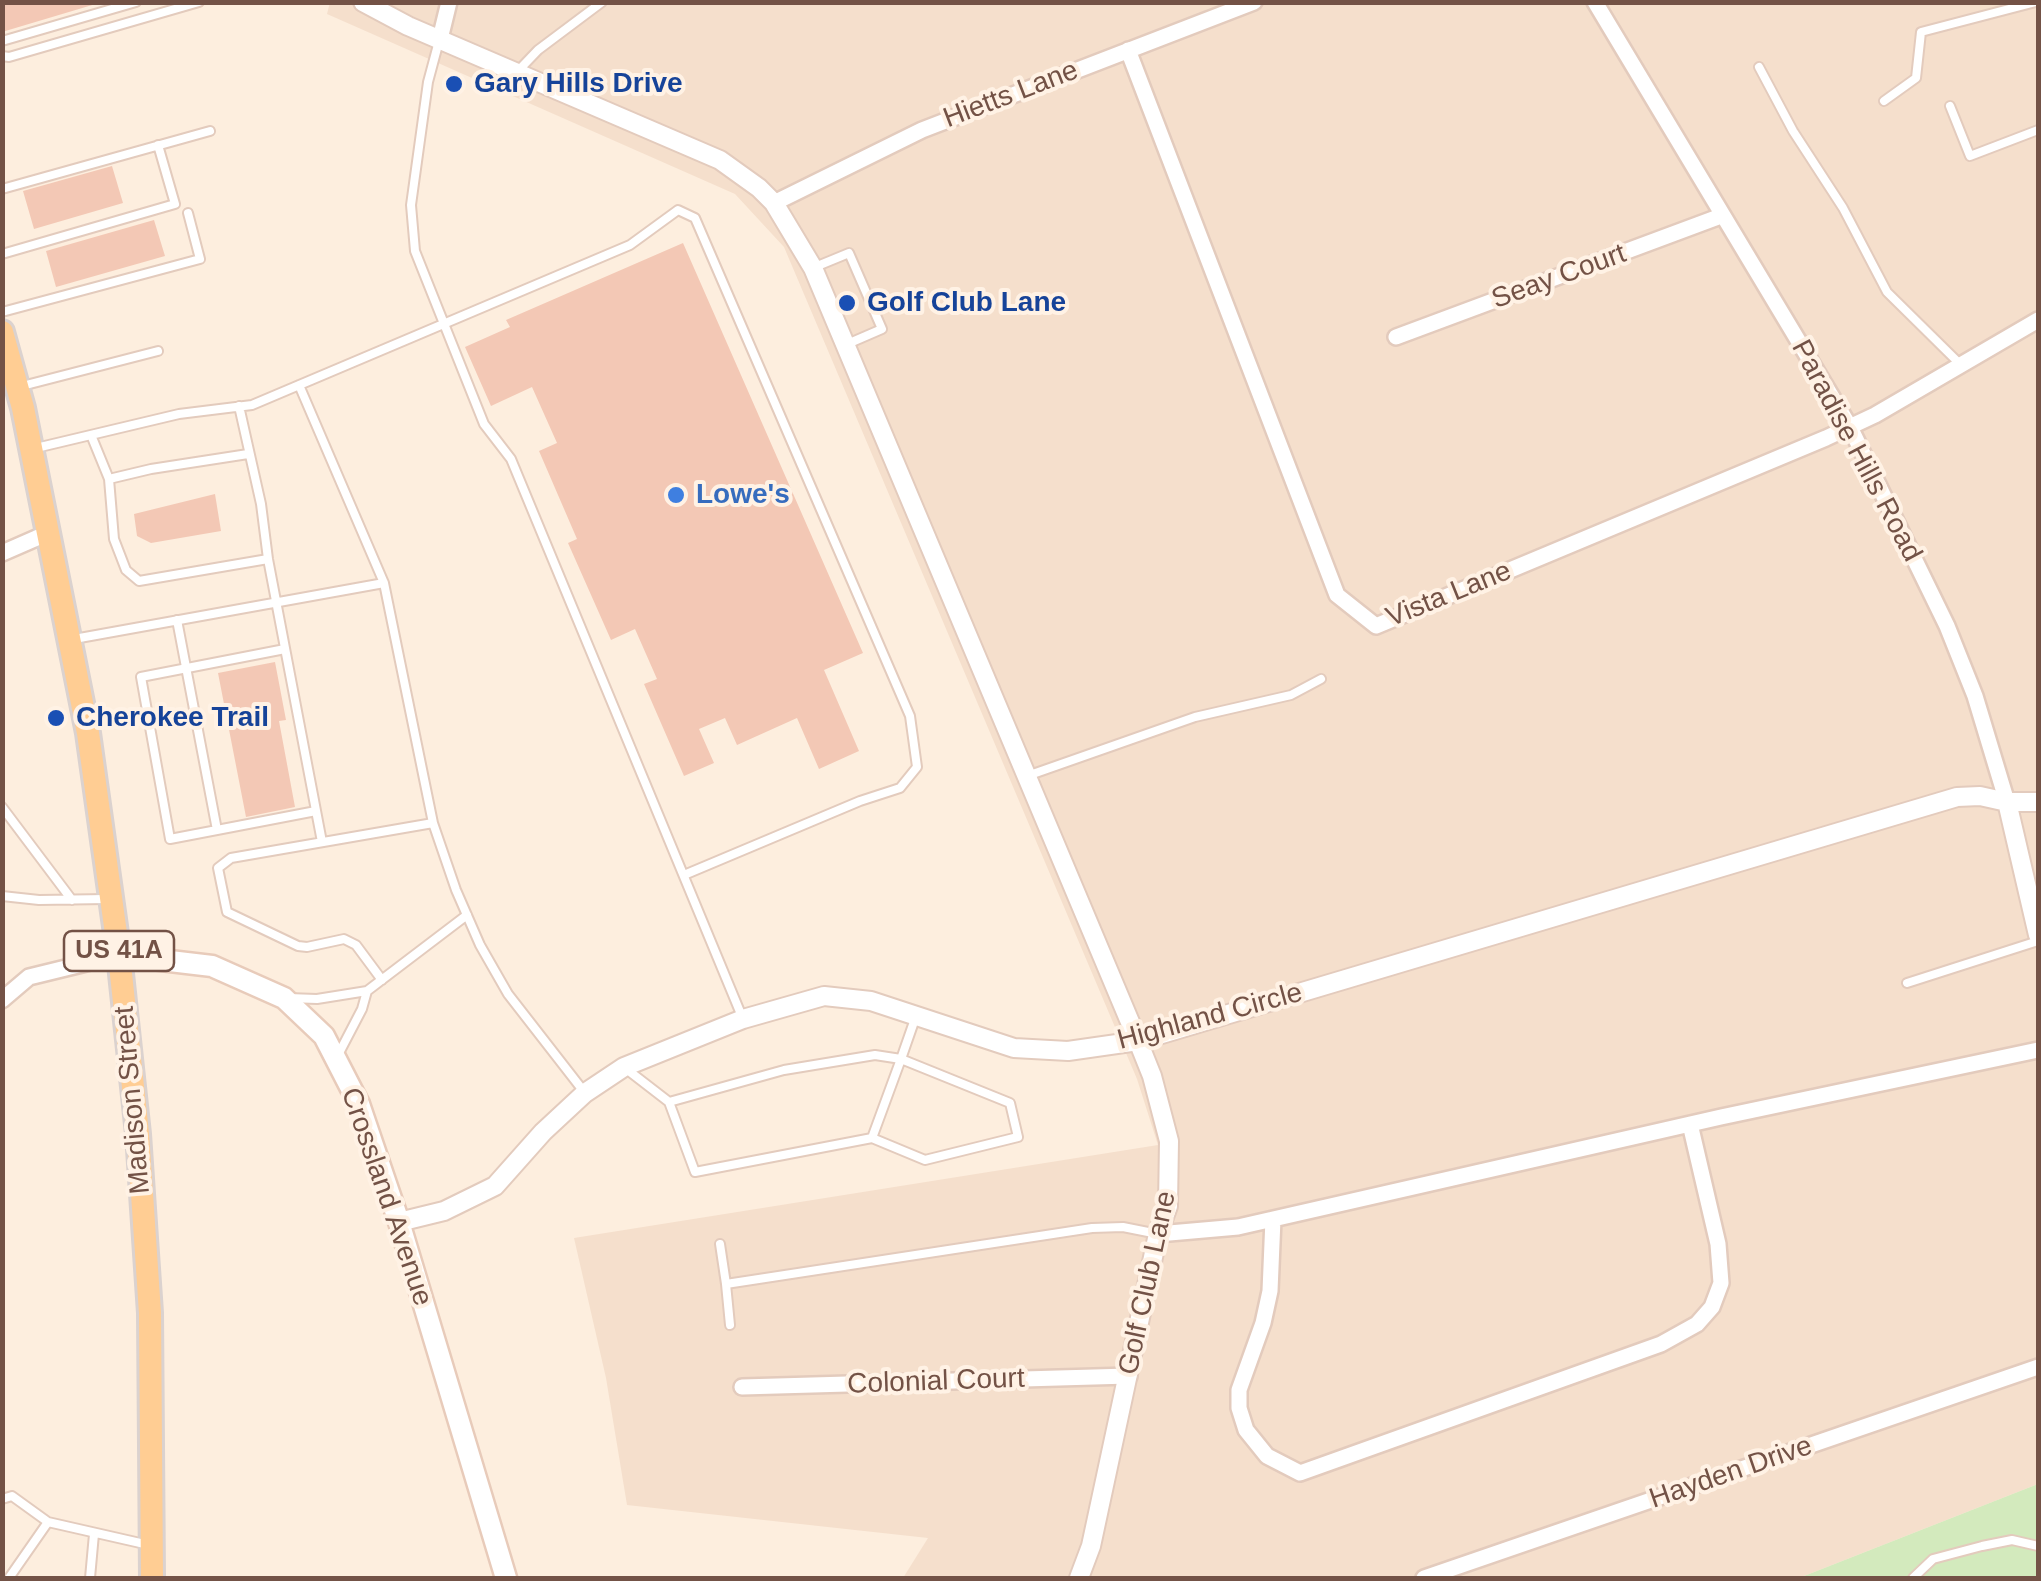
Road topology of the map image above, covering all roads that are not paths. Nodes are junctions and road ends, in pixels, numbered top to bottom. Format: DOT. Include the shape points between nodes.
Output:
graph roads {
  1 [pos="136,2"];
  2 [pos="363,2"];
  3 [pos="449,2"];
  4 [pos="602,2"];
  5 [pos="1254,2"];
  6 [pos="1595,2"];
  7 [pos="2036,2"];
  8 [pos="196,3"];
  9 [pos="172,6"];
  10 [pos="440,38"];
  11 [pos="2,41"];
  12 [pos="1128,50"];
  13 [pos="2,56"];
  14 [pos="1759,66"];
  15 [pos="516,72"];
  16 [pos="1884,102"];
  17 [pos="1950,106"];
  18 [pos="2038,130"];
  19 [pos="210,131"];
  20 [pos="158,145"];
  21 [pos="2,189"];
  22 [pos="774,203"];
  23 [pos="188,213"];
  24 [pos="1722,216"];
  25 [pos="2,254"];
  26 [pos="813,268"];
  27 [pos="2,312"];
  28 [pos="2038,320"];
  29 [pos="442,324"];
  30 [pos="2,332"];
  31 [pos="1396,337"];
  32 [pos="845,345"];
  33 [pos="158,351"];
  34 [pos="1960,365"];
  35 [pos="11,375"];
  36 [pos="299,385"];
  37 [pos="239,406"];
  38 [pos="1850,427"];
  39 [pos="90,435"];
  40 [pos="31,449"];
  41 [pos="248,454"];
  42 [pos="109,479"];
  43 [pos="48,533"];
  44 [pos="2,553"];
  45 [pos="268,559"];
  46 [pos="384,583"];
  47 [pos="276,602"];
  48 [pos="177,620"];
  49 [pos="69,640"];
  50 [pos="285,648"];
  51 [pos="186,667"];
  52 [pos="1322,680"];
  53 [pos="1027,777"];
  54 [pos="2007,802"];
  55 [pos="2038,802"];
  56 [pos="2,807"];
  57 [pos="316,811"];
  58 [pos="433,823"];
  59 [pos="217,830"];
  60 [pos="322,842"];
  61 [pos="684,875"];
  62 [pos="2,896"];
  63 [pos="72,900"];
  64 [pos="112,900"];
  65 [pos="466,915"];
  66 [pos="2038,938"];
  67 [pos="119,955"];
  68 [pos="382,980"];
  69 [pos="1907,983"];
  70 [pos="367,991"];
  71 [pos="284,998"];
  72 [pos="2,1000"];
  73 [pos="916,1016"];
  74 [pos="743,1019"];
  75 [pos="1138,1041"];
  76 [pos="2038,1050"];
  77 [pos="336,1059"];
  78 [pos="900,1060"];
  79 [pos="624,1068"];
  80 [pos="585,1093"];
  81 [pos="669,1102"];
  82 [pos="1690,1124"];
  83 [pos="872,1138"];
  84 [pos="1273,1219"];
  85 [pos="399,1222"];
  86 [pos="1158,1234"];
  87 [pos="720,1244"];
  88 [pos="726,1284"];
  89 [pos="730,1325"];
  90 [pos="2038,1366"];
  91 [pos="1129,1376"];
  92 [pos="742,1388"];
  93 [pos="2,1499"];
  94 [pos="48,1522"];
  95 [pos="94,1534"];
  96 [pos="153,1546"];
  97 [pos="2038,1546"];
  98 [pos="9,1578"];
  99 [pos="90,1578"];
  100 [pos="152,1578"];
  101 [pos="506,1578"];
  102 [pos="1079,1578"];
  103 [pos="1424,1578"];
  104 [pos="1913,1578"];
  1 -- 11 [label="lane"];
  2 -- 10 [label="street, Golf Club Lane"];
  3 -- 10 [label="street"];
  4 -- 15 [label="lane"];
  5 -- 12 [label="street, Hietts Lane"];
  6 -- 24 [label="street, Paradise Hills Road"];
  7 -- 16 [label="lane" via="1921,32 1916,78"];
  8 -- 9 [label="lane"];
  9 -- 13 [label="lane"];
  10 -- 15 [label="street, Golf Club Lane"];
  10 -- 29 [label="lane" via="411,205 415,251"];
  12 -- 22 [label="street, Hietts Lane" via="922,130"];
  12 -- 38 [label="street, Vista Lane" via="1337,595 1376,626"];
  14 -- 34 [label="lane" via="1887,292"];
  15 -- 22 [label="street, Golf Club Lane" via="697,148"];
  17 -- 18 [label="lane" via="1970,156"];
  19 -- 20 [label="lane"];
  20 -- 21 [label="lane"];
  20 -- 25 [label="lane" via="175,204"];
  22 -- 26 [label="street, Golf Club Lane"];
  23 -- 27 [label="lane" via="200,258"];
  24 -- 31 [label="street, Seay Court"];
  24 -- 38 [label="street, Paradise Hills Road"];
  26 -- 32 [label="street, Golf Club Lane"];
  26 -- 32 [label="lane" via="850,253 882,329"];
  28 -- 34 [label="street, Vista Lane"];
  29 -- 36 [label="lane"];
  29 -- 61 [label="lane" via="484,424 511,458"];
  29 -- 61 [label="lane" via="630,245 678,210 695,218 910,716 917,766 900,788"];
  30 -- 35 [label="main road, Madison Street / US 41A"];
  32 -- 53 [label="street, Golf Club Lane"];
  33 -- 35 [label="lane"];
  34 -- 38 [label="street, Vista Lane"];
  35 -- 40 [label="main road, Madison Street / US 41A"];
  36 -- 37 [label="lane"];
  36 -- 46 [label="lane"];
  37 -- 39 [label="lane"];
  37 -- 41 [label="lane"];
  38 -- 54 [label="street, Paradise Hills Road" via="1947,626"];
  39 -- 40 [label="lane"];
  39 -- 42 [label="lane"];
  40 -- 43 [label="main road, Madison Street / US 41A"];
  41 -- 42 [label="lane"];
  41 -- 45 [label="lane"];
  42 -- 45 [label="lane" via="114,538 126,570 139,581"];
  43 -- 44 [label="street"];
  43 -- 49 [label="main road, Madison Street / US 41A"];
  45 -- 47 [label="lane"];
  46 -- 47 [label="lane"];
  46 -- 58 [label="lane"];
  47 -- 48 [label="lane"];
  47 -- 50 [label="lane"];
  48 -- 49 [label="lane"];
  48 -- 51 [label="lane"];
  49 -- 64 [label="main road, Madison Street / US 41A"];
  50 -- 51 [label="lane"];
  50 -- 57 [label="lane"];
  51 -- 59 [label="lane"];
  51 -- 59 [label="lane" via="141,677 170,839"];
  52 -- 53 [label="lane"];
  53 -- 75 [label="street, Golf Club Lane"];
  54 -- 55 [label="street, Highland Circle"];
  54 -- 66 [label="street, Paradise Hills Road"];
  54 -- 75 [label="street, Highland Circle" via="1957,797"];
  56 -- 63 [label="lane"];
  57 -- 59 [label="lane"];
  57 -- 60 [label="lane"];
  58 -- 60 [label="lane"];
  58 -- 65 [label="lane"];
  60 -- 68 [label="lane" via="225,860 218,868 226,912 298,946 344,939"];
  61 -- 74 [label="lane"];
  62 -- 63 [label="lane"];
  63 -- 64 [label="lane"];
  64 -- 67 [label="main road, Madison Street / US 41A"];
  65 -- 68 [label="lane"];
  65 -- 80 [label="lane" via="508,994"];
  66 -- 69 [label="lane"];
  67 -- 71 [label="main road, Crossland Avenue" via="212,966"];
  67 -- 72 [label="street" via="29,977"];
  67 -- 96 [label="main road, Madison Street / US 41A" via="150,1313"];
  68 -- 70 [label="lane"];
  70 -- 71 [label="lane"];
  70 -- 77 [label="lane"];
  71 -- 77 [label="main road, Crossland Avenue" via="324,1036"];
  73 -- 74 [label="street, Highland Circle" via="871,1001 824,996"];
  73 -- 75 [label="street, Highland Circle" via="1014,1048 1068,1051"];
  73 -- 78 [label="lane"];
  74 -- 79 [label="street, Highland Circle"];
  75 -- 86 [label="street, Golf Club Lane" via="1168,1141 1168,1206"];
  76 -- 82 [label="street"];
  77 -- 85 [label="main road, Crossland Avenue" via="359,1104"];
  78 -- 81 [label="lane" via="875,1055 784,1070"];
  78 -- 83 [label="lane"];
  78 -- 83 [label="lane" via="1010,1103 1018,1137 925,1160"];
  79 -- 80 [label="street, Highland Circle"];
  79 -- 81 [label="lane"];
  80 -- 85 [label="street, Highland Circle" via="494,1186 444,1211"];
  81 -- 83 [label="lane" via="695,1172"];
  82 -- 84 [label="street"];
  82 -- 84 [label="street" via="1721,1283 1697,1324 1661,1344 1300,1473 1267,1456 1238,1408 1270,1291"];
  84 -- 86 [label="street"];
  85 -- 101 [label="main road, Crossland Avenue"];
  86 -- 88 [label="lane" via="1092,1228"];
  86 -- 91 [label="street, Golf Club Lane"];
  87 -- 88 [label="lane"];
  88 -- 89 [label="lane"];
  90 -- 103 [label="street, Hayden Drive"];
  91 -- 92 [label="street, Colonial Court"];
  91 -- 102 [label="street, Golf Club Lane"];
  93 -- 94 [label="lane" via="12,1496"];
  94 -- 95 [label="lane"];
  94 -- 98 [label="lane"];
  95 -- 96 [label="lane"];
  95 -- 99 [label="lane"];
  96 -- 100 [label="main road, Madison Street / US 41A"];
  97 -- 104 [label="lane" via="2012,1540 1932,1559"];
}
